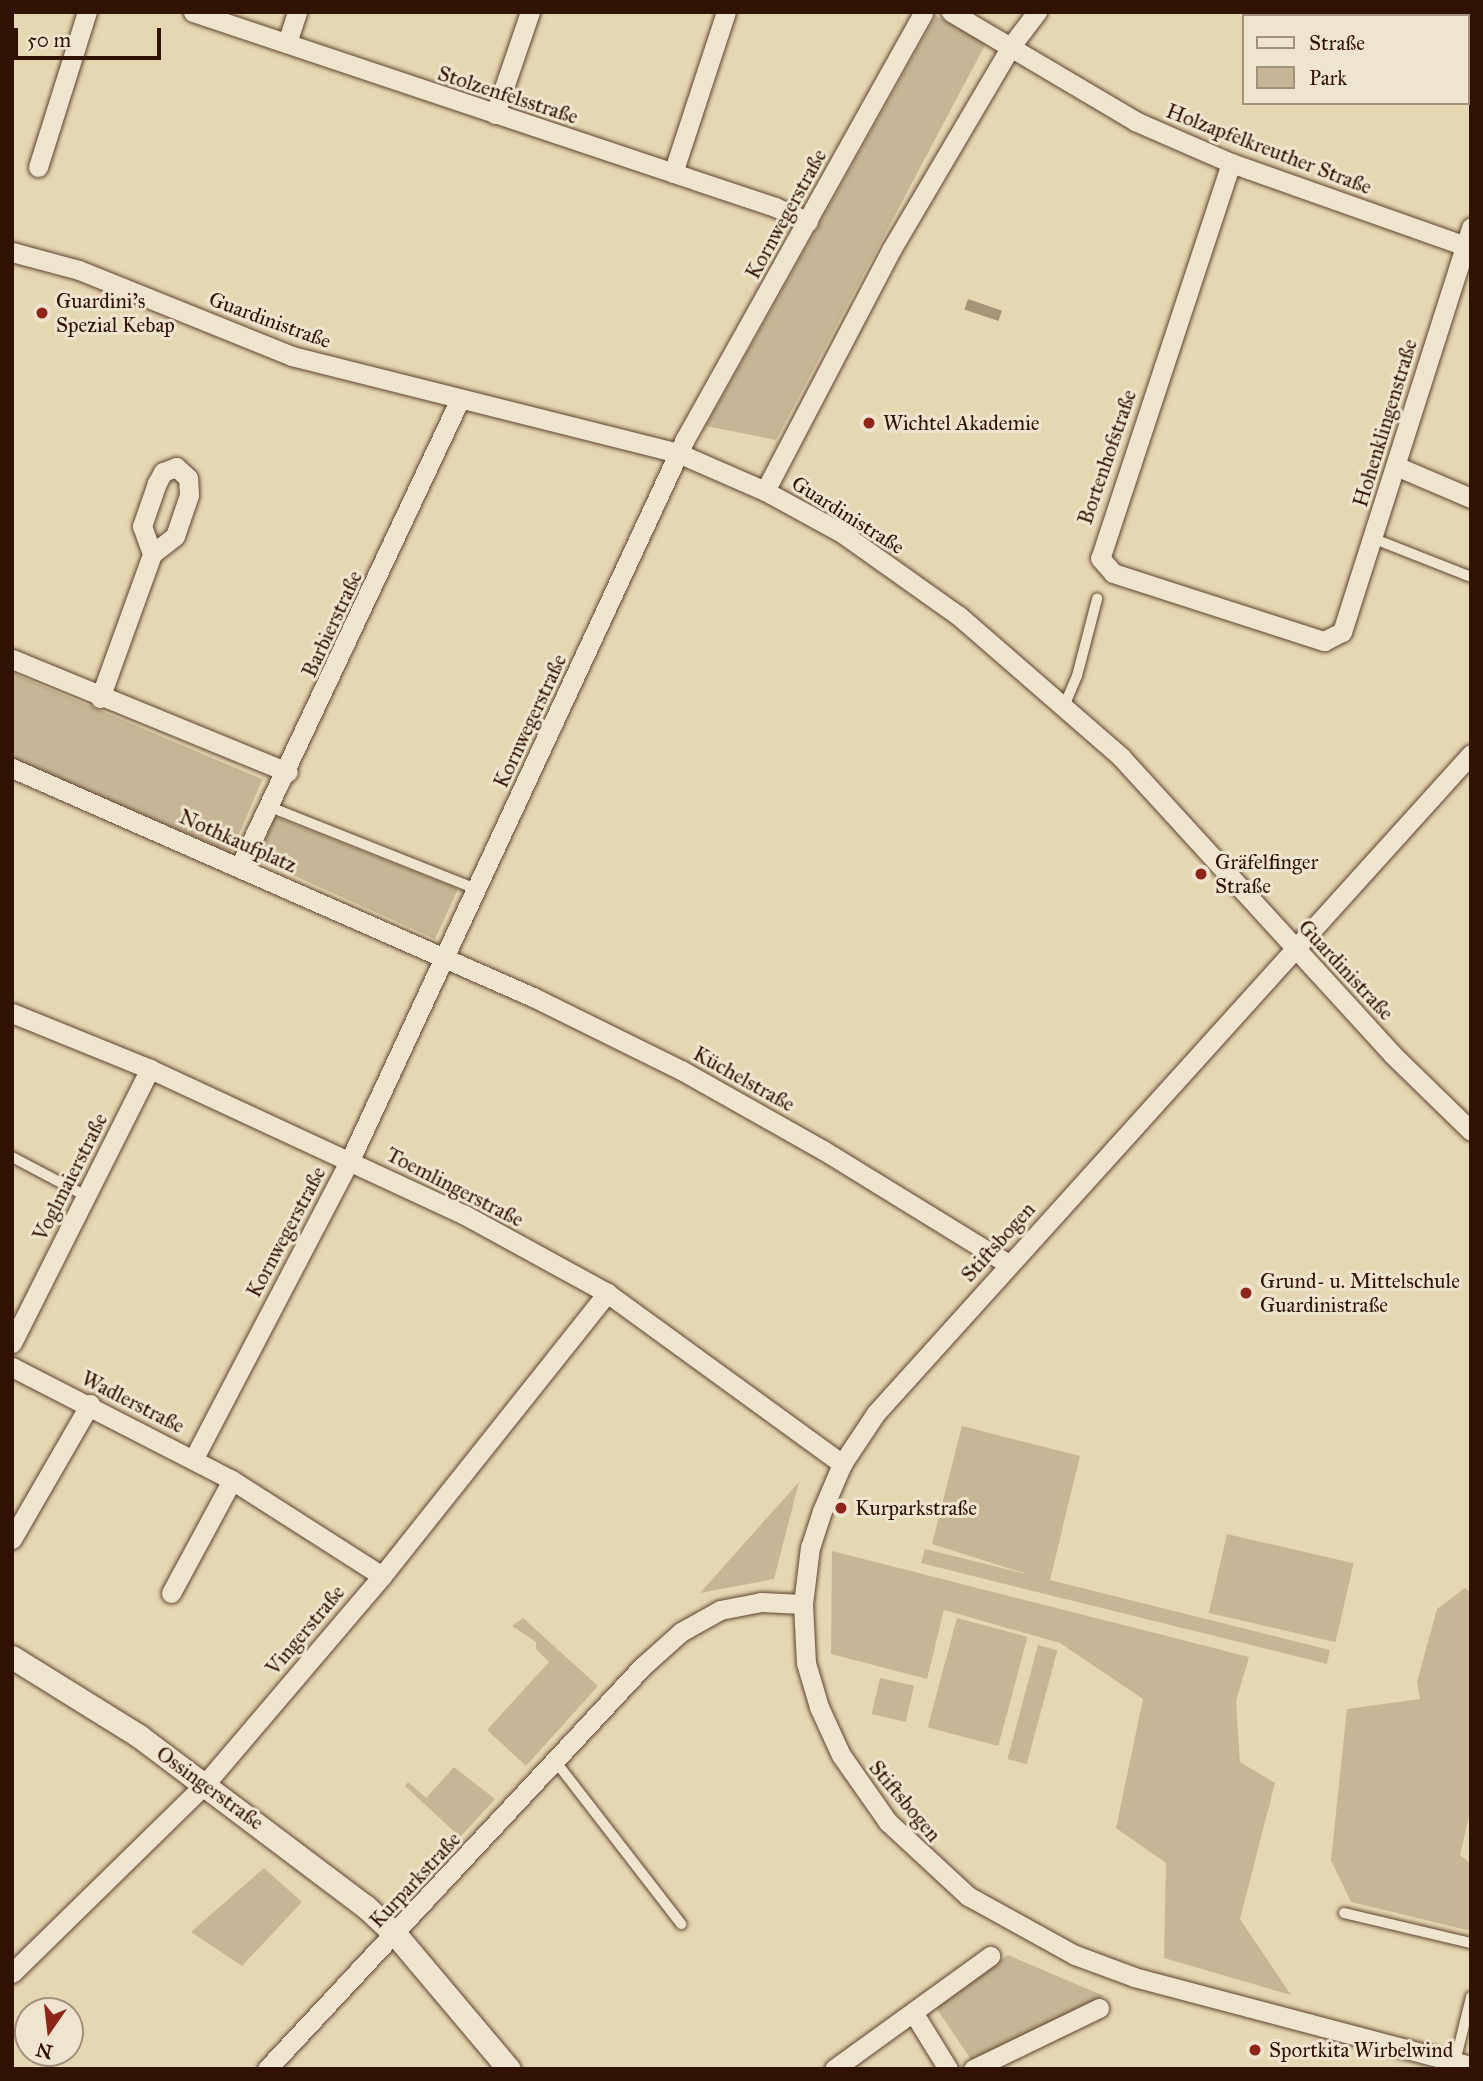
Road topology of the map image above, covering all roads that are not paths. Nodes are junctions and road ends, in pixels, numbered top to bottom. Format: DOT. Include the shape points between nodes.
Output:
graph roads {
  1 [pos="87,12"];
  2 [pos="193,12"];
  3 [pos="297,12"];
  4 [pos="530,12"];
  5 [pos="726,12"];
  6 [pos="924,12"];
  7 [pos="951,12"];
  8 [pos="1037,12"];
  9 [pos="287,43"];
  10 [pos="1011,46"];
  11 [pos="495,114"];
  12 [pos="1231,163"];
  13 [pos="38,167"];
  14 [pos="673,173"];
  15 [pos="808,222"];
  16 [pos="1468,240"];
  17 [pos="14,258"];
  18 [pos="460,399"];
  19 [pos="678,453"];
  20 [pos="1396,467"];
  21 [pos="765,491"];
  22 [pos="1471,498"];
  23 [pos="1372,538"];
  24 [pos="152,554"];
  25 [pos="1471,577"];
  26 [pos="1097,599"];
  27 [pos="1342,632"];
  28 [pos="12,659"];
  29 [pos="100,698"];
  30 [pos="1065,704"];
  31 [pos="1471,754"];
  32 [pos="12,768"];
  33 [pos="288,772"];
  34 [pos="270,807"];
  35 [pos="240,866"];
  36 [pos="476,889"];
  37 [pos="1295,949"];
  38 [pos="444,959"];
  39 [pos="12,1013"];
  40 [pos="150,1069"];
  41 [pos="1471,1131"];
  42 [pos="12,1157"];
  43 [pos="349,1160"];
  44 [pos="86,1196"];
  45 [pos="1008,1264"];
  46 [pos="607,1293"];
  47 [pos="12,1343"];
  48 [pos="12,1367"];
  49 [pos="90,1404"];
  50 [pos="194,1458"];
  51 [pos="842,1464"];
  52 [pos="232,1480"];
  53 [pos="12,1539"];
  54 [pos="382,1576"];
  55 [pos="171,1593"];
  56 [pos="803,1604"];
  57 [pos="12,1657"];
  58 [pos="556,1762"];
  59 [pos="205,1784"];
  60 [pos="1344,1913"];
  61 [pos="681,1924"];
  62 [pos="396,1935"];
  63 [pos="1471,1943"];
  64 [pos="990,1956"];
  65 [pos="12,1973"];
  66 [pos="1471,1997"];
  67 [pos="1099,2008"];
  68 [pos="913,2012"];
  69 [pos="1463,2064"];
  70 [pos="267,2069"];
  71 [pos="509,2069"];
  72 [pos="834,2069"];
  73 [pos="948,2069"];
  74 [pos="973,2069"];
  1 -- 13 [label="street"];
  2 -- 9 [label="street, Stolzenfelsstraße"];
  3 -- 9 [label="street"];
  4 -- 11 [label="street"];
  5 -- 14 [label="street"];
  6 -- 15 [label="street, Kornwegerstraße"];
  7 -- 10 [label="street, Holzapfelkreuther Straße"];
  8 -- 10 [label="street"];
  9 -- 11 [label="street, Stolzenfelsstraße"];
  10 -- 12 [label="street, Holzapfelkreuther Straße" via="1135,121"];
  10 -- 21 [label="street" via="891,250"];
  11 -- 14 [label="street, Stolzenfelsstraße"];
  12 -- 16 [label="street, Holzapfelkreuther Straße"];
  12 -- 27 [label="street, Bortenhofstraße" via="1100,558 1113,573 1324,641"];
  14 -- 15 [label="street, Stolzenfelsstraße"];
  15 -- 19 [label="street, Kornwegerstraße"];
  16 -- 20 [label="street, Hohenklingenstraße"];
  17 -- 18 [label="street, Guardinistraße" via="79,270 292,356"];
  18 -- 19 [label="street, Guardinistraße"];
  18 -- 33 [label="street, Barbierstraße"];
  19 -- 21 [label="street, Guardinistraße"];
  19 -- 36 [label="street, Kornwegerstraße"];
  20 -- 22 [label="street"];
  20 -- 23 [label="street, Hohenklingenstraße"];
  21 -- 30 [label="street, Guardinistraße" via="842,533 958,616"];
  23 -- 25 [label="lane"];
  23 -- 27 [label="street, Hohenklingenstraße"];
  24 -- 29 [label="street"];
  26 -- 30 [label="lane"];
  28 -- 29 [label="street"];
  29 -- 33 [label="street"];
  30 -- 37 [label="street, Guardinistraße" via="1121,757"];
  31 -- 37 [label="street"];
  32 -- 35 [label="street, Nothkaufplatz"];
  33 -- 34 [label="street, Barbierstraße"];
  34 -- 35 [label="street, Barbierstraße"];
  34 -- 36 [label="lane"];
  35 -- 38 [label="street, Nothkaufplatz"];
  36 -- 38 [label="street, Kornwegerstraße"];
  37 -- 41 [label="street, Guardinistraße"];
  37 -- 45 [label="street, Stiftsbogen"];
  38 -- 43 [label="street, Kornwegerstraße"];
  38 -- 45 [label="street, Küchelstraße" via="681,1070 823,1150"];
  39 -- 40 [label="street, Toemlingerstraße"];
  40 -- 43 [label="street, Toemlingerstraße"];
  40 -- 44 [label="street, Voglmaierstraße"];
  42 -- 44 [label="lane"];
  43 -- 46 [label="street, Toemlingerstraße" via="463,1213"];
  43 -- 50 [label="street, Kornwegerstraße"];
  44 -- 47 [label="street, Voglmaierstraße"];
  45 -- 51 [label="street, Stiftsbogen" via="876,1413"];
  46 -- 51 [label="street, Toemlingerstraße"];
  46 -- 54 [label="street, Vingerstraße"];
  48 -- 49 [label="street, Wadlerstraße"];
  49 -- 50 [label="street, Wadlerstraße"];
  49 -- 53 [label="street"];
  50 -- 52 [label="street, Wadlerstraße"];
  51 -- 56 [label="street, Stiftsbogen" via="810,1547"];
  52 -- 54 [label="street, Wadlerstraße"];
  52 -- 55 [label="street"];
  54 -- 59 [label="street, Vingerstraße"];
  56 -- 58 [label="street, Kurparkstraße" via="761,1602 720,1610 681,1632 643,1666"];
  56 -- 69 [label="street, Stiftsbogen" via="807,1662 819,1707 841,1755 888,1822 968,1896 1075,1955 1134,1977"];
  57 -- 59 [label="street, Ossingerstraße"];
  58 -- 61 [label="lane"];
  58 -- 62 [label="street, Kurparkstraße"];
  59 -- 62 [label="street, Ossingerstraße"];
  59 -- 65 [label="street, Vingerstraße"];
  60 -- 63 [label="lane"];
  62 -- 70 [label="street, Kurparkstraße"];
  62 -- 71 [label="street, Ossingerstraße"];
  64 -- 68 [label="street"];
  66 -- 69 [label="lane"];
  67 -- 74 [label="street"];
  68 -- 72 [label="street"];
  68 -- 73 [label="street"];
}
